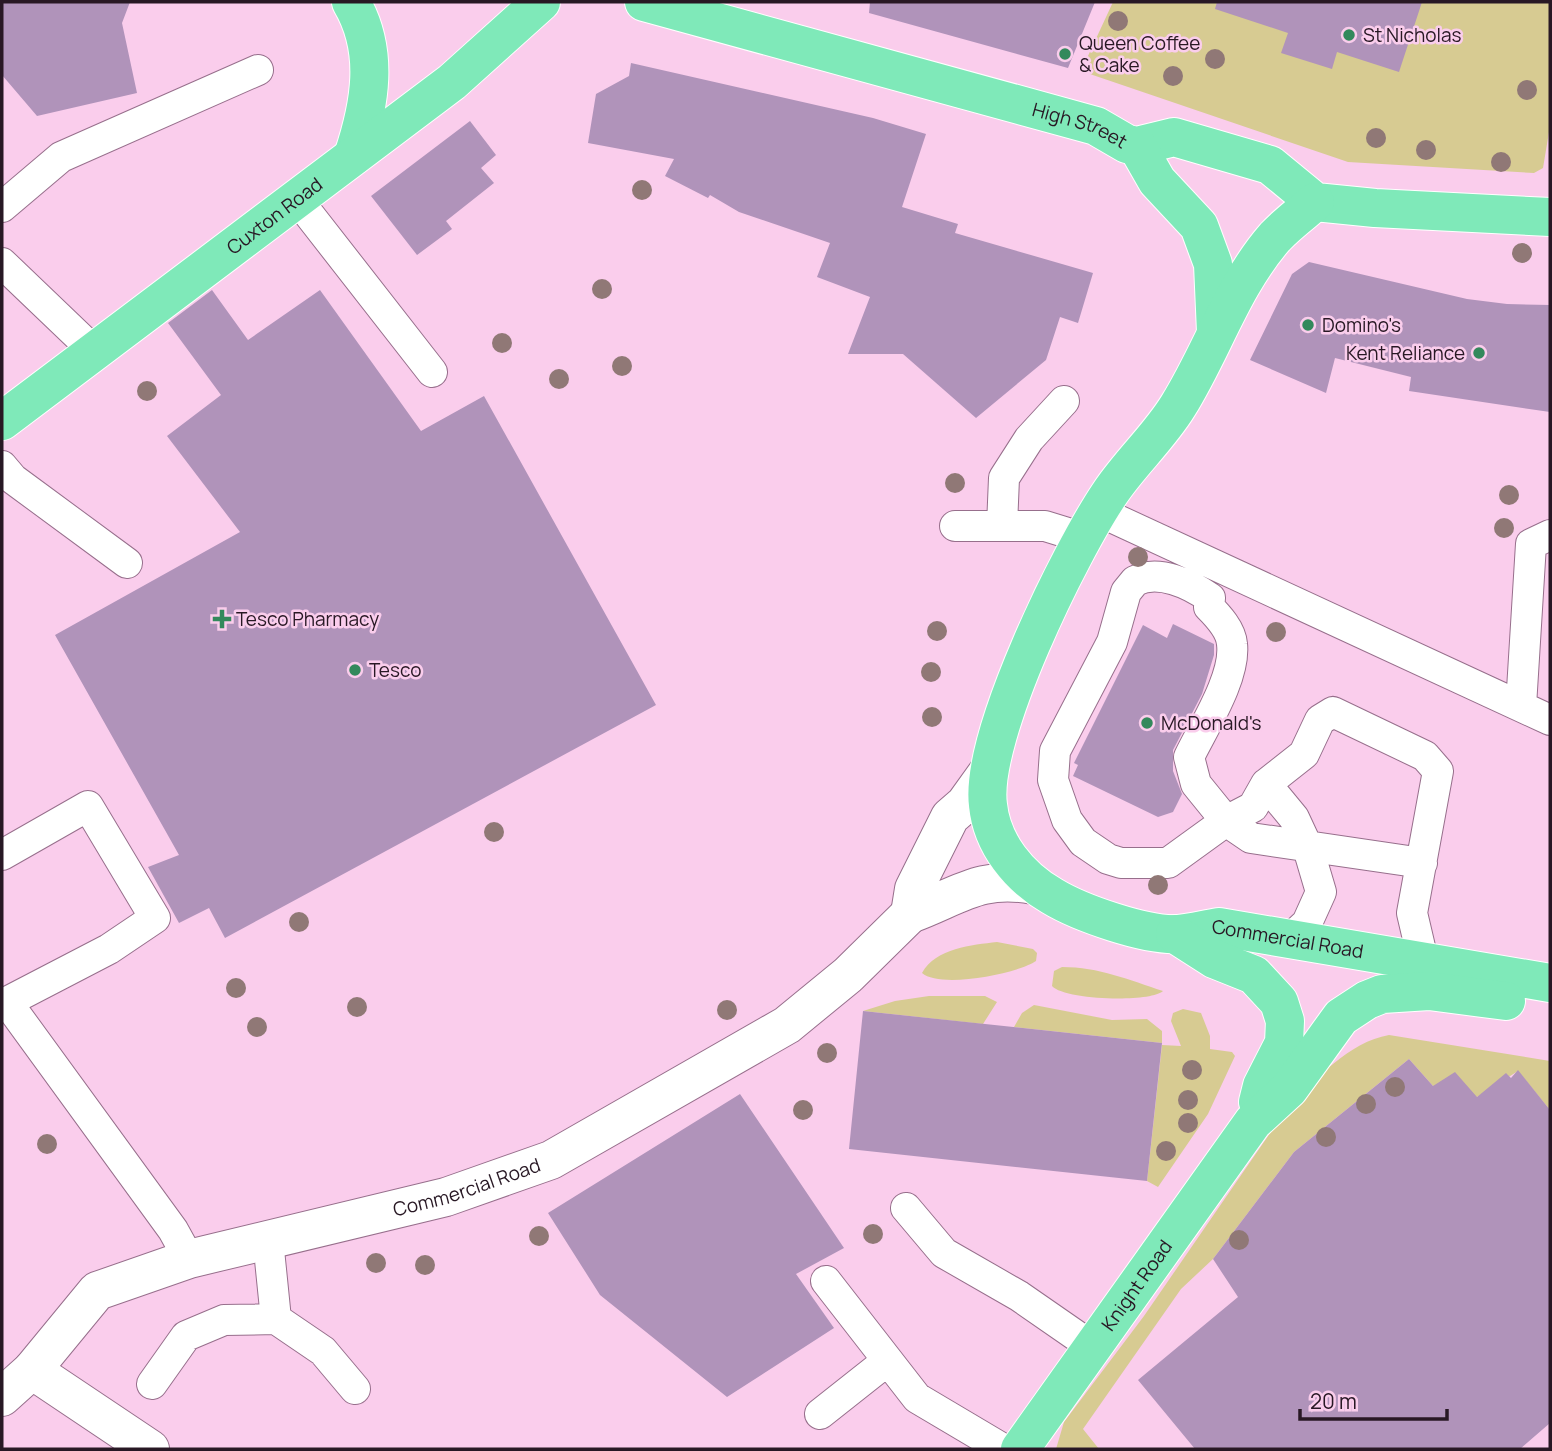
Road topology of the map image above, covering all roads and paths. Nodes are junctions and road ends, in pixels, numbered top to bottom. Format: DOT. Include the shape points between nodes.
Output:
graph roads {
  1 [pos="351,2"];
  2 [pos="541,2"];
  3 [pos="644,2"];
  4 [pos="258,70"];
  5 [pos="1137,146"];
  6 [pos="353,156"];
  7 [pos="297,199"];
  8 [pos="1315,202"];
  9 [pos="2,207"];
  10 [pos="1550,217"];
  11 [pos="2,263"];
  12 [pos="1216,332"];
  13 [pos="94,351"];
  14 [pos="432,372"];
  15 [pos="1064,401"];
  16 [pos="2,421"];
  17 [pos="2,466"];
  18 [pos="1091,525"];
  19 [pos="955,526"];
  20 [pos="1002,526"];
  21 [pos="1550,535"];
  22 [pos="127,563"];
  23 [pos="1521,706"];
  24 [pos="1550,720"];
  25 [pos="988,772"];
  26 [pos="1266,784"];
  27 [pos="1226,821"];
  28 [pos="1308,848"];
  29 [pos="2,855"];
  30 [pos="1422,863"];
  31 [pos="1034,885"];
  32 [pos="910,914"];
  33 [pos="1175,934"];
  34 [pos="1290,938"];
  35 [pos="1423,960"];
  36 [pos="1550,983"];
  37 [pos="5,1004"];
  38 [pos="1550,1007"];
  39 [pos="1253,1122"];
  40 [pos="906,1208"];
  41 [pos="268,1240"];
  42 [pos="189,1259"];
  43 [pos="826,1281"];
  44 [pos="276,1319"];
  45 [pos="1094,1348"];
  46 [pos="887,1361"];
  47 [pos="32,1370"];
  48 [pos="152,1384"];
  49 [pos="355,1389"];
  50 [pos="2,1397"];
  51 [pos="820,1414"];
  52 [pos="150,1449"];
  53 [pos="1003,1449"];
  54 [pos="1020,1449"];
  1 -- 6 [label="main road" via="364,35 371,76"];
  2 -- 6 [label="main road, Cuxton Road" via="452,82"];
  3 -- 5 [label="main road, High Street" via="1032,107 1096,126"];
  4 -- 9 [label="lane" via="61,157"];
  5 -- 8 [label="main road, High Street" via="1174,137 1270,165"];
  5 -- 12 [label="main road, Commercial Road" via="1157,181 1199,226 1213,264"];
  6 -- 7 [label="main road, Cuxton Road"];
  7 -- 13 [label="main road, Cuxton Road"];
  7 -- 14 [label="lane"];
  8 -- 10 [label="main road"];
  8 -- 12 [label="main road, Commercial Road" via="1275,237"];
  11 -- 13 [label="lane"];
  12 -- 18 [label="main road, Commercial Road" via="1177,408 1125,471"];
  13 -- 16 [label="main road, Cuxton Road"];
  15 -- 20 [label="lane" via="1028,440 1004,478"];
  17 -- 22 [label="lane" via="13,479"];
  18 -- 20 [label="lane"];
  18 -- 23 [label="lane"];
  18 -- 25 [label="main road, Commercial Road" via="1013,692"];
  19 -- 20 [label="lane"];
  21 -- 23 [label="lane" via="1531,544"];
  23 -- 24 [label="lane"];
  25 -- 31 [label="main road, Commercial Road" via="987,802 997,835 1009,858"];
  25 -- 32 [label="street, Commercial Road" via="950,817 914,889"];
  26 -- 27 [label="lane" via="1254,807"];
  26 -- 28 [label="lane" via="1294,818"];
  26 -- 30 [label="lane" via="1304,754 1328,712 1419,753 1435,764 1439,779"];
  27 -- 27 [label="lane" via="1168,863 1121,863 1083,842 1058,799 1053,780 1055,751 1112,642 1126,592 1139,579 1161,577 1203,593 1232,641 1231,668 1189,757 1196,784"];
  27 -- 28 [label="lane" via="1251,838"];
  28 -- 30 [label="lane"];
  28 -- 34 [label="lane" via="1321,892 1307,923"];
  29 -- 37 [label="lane" via="88,806 155,918 109,949"];
  30 -- 35 [label="lane" via="1412,917"];
  31 -- 32 [label="street, Commercial Road" via="989,882"];
  31 -- 33 [label="main road, Commercial Road" via="1073,907 1114,922"];
  32 -- 41 [label="street, Commercial Road" via="788,1025 551,1160 446,1197"];
  33 -- 34 [label="main road, Commercial Road" via="1219,927"];
  33 -- 39 [label="main road, Knight Road" via="1214,959 1254,975 1282,1009 1284,1043 1262,1086"];
  34 -- 35 [label="main road, Commercial Road"];
  35 -- 36 [label="main road, Commercial Road"];
  37 -- 42 [label="lane" via="173,1230"];
  38 -- 39 [label="main road, Knight Road" via="1439,992 1382,994 1341,1017 1289,1089"];
  39 -- 45 [label="main road, Knight Road"];
  40 -- 45 [label="lane" via="944,1253"];
  41 -- 42 [label="street, Commercial Road"];
  41 -- 44 [label="lane"];
  42 -- 47 [label="street, Commercial Road" via="97,1291"];
  43 -- 46 [label="lane"];
  44 -- 48 [label="lane" via="224,1320 186,1336"];
  44 -- 49 [label="lane" via="323,1351"];
  45 -- 54 [label="main road, Knight Road"];
  46 -- 51 [label="lane"];
  46 -- 53 [label="lane" via="917,1398"];
  47 -- 50 [label="street, Commercial Road"];
  47 -- 52 [label="street"];
}
